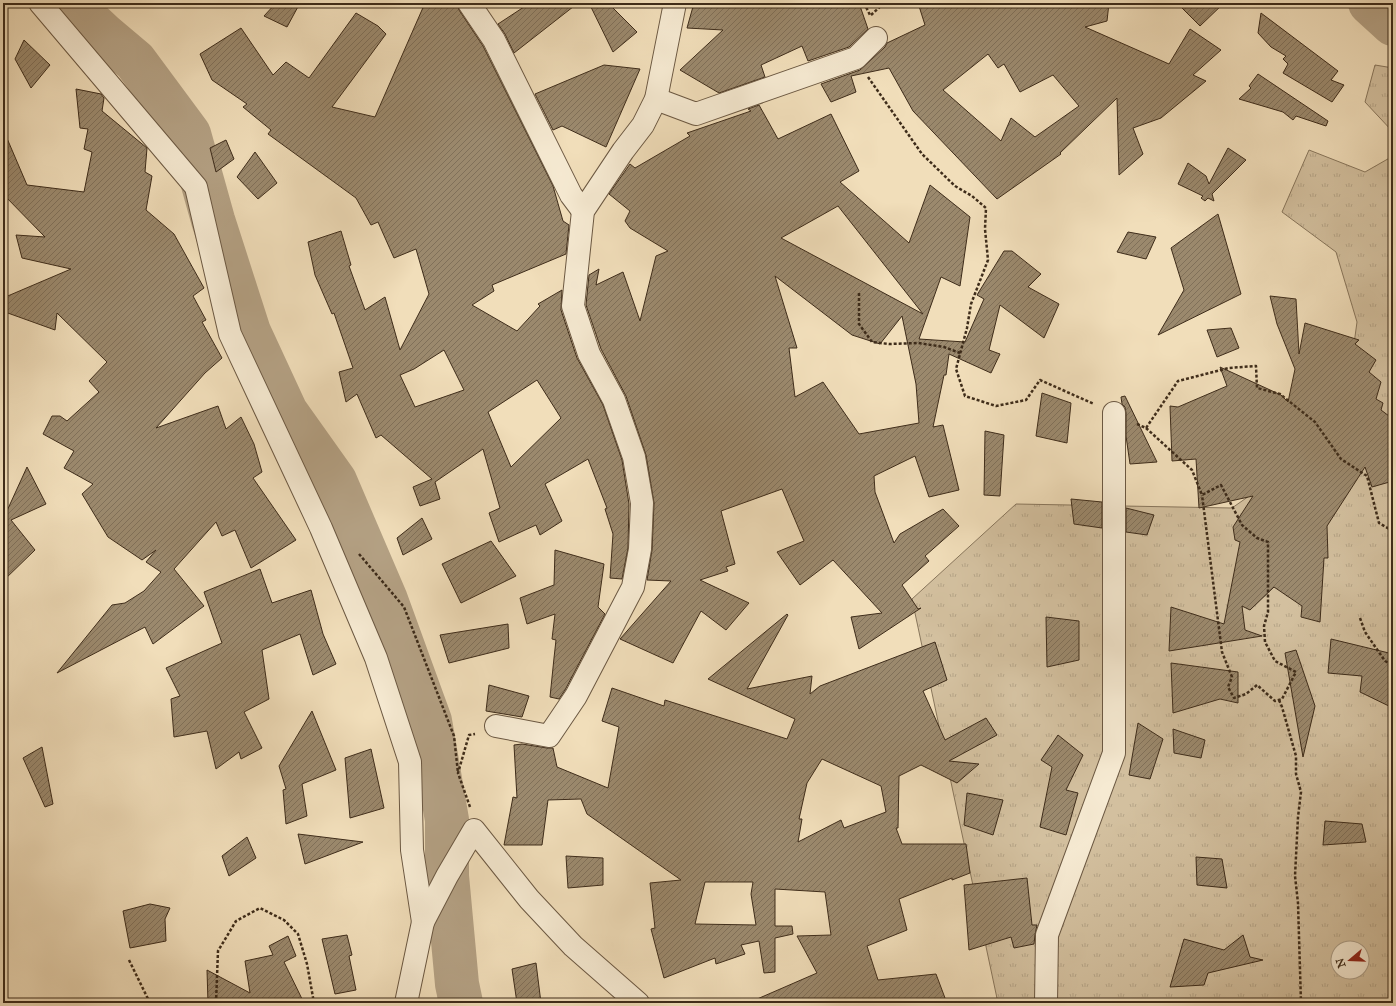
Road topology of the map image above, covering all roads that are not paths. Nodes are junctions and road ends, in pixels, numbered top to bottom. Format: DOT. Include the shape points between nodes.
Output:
graph roads {
  1 [pos="40,3"];
  2 [pos="469,3"];
  3 [pos="675,3"];
  4 [pos="876,38"];
  5 [pos="656,99"];
  6 [pos="583,211"];
  7 [pos="1114,413"];
  8 [pos="496,726"];
  9 [pos="423,922"];
  10 [pos="406,1003"];
  11 [pos="638,1003"];
  12 [pos="1046,1003"];
  1 -- 9 [label="street" via="196,187 230,334 355,607 376,658 410,762 412,850"];
  2 -- 6 [label="street" via="494,40 571,195"];
  3 -- 5 [label="street"];
  4 -- 5 [label="street" via="856,58 696,114"];
  5 -- 6 [label="street" via="643,125"];
  6 -- 8 [label="street" via="573,306 589,354 614,400 634,457 642,503 640,549 633,587 576,696 549,736"];
  7 -- 12 [label="street" via="1114,753 1047,935"];
  9 -- 10 [label="street"];
  9 -- 11 [label="street" via="474,830 528,899 573,946"];
}
